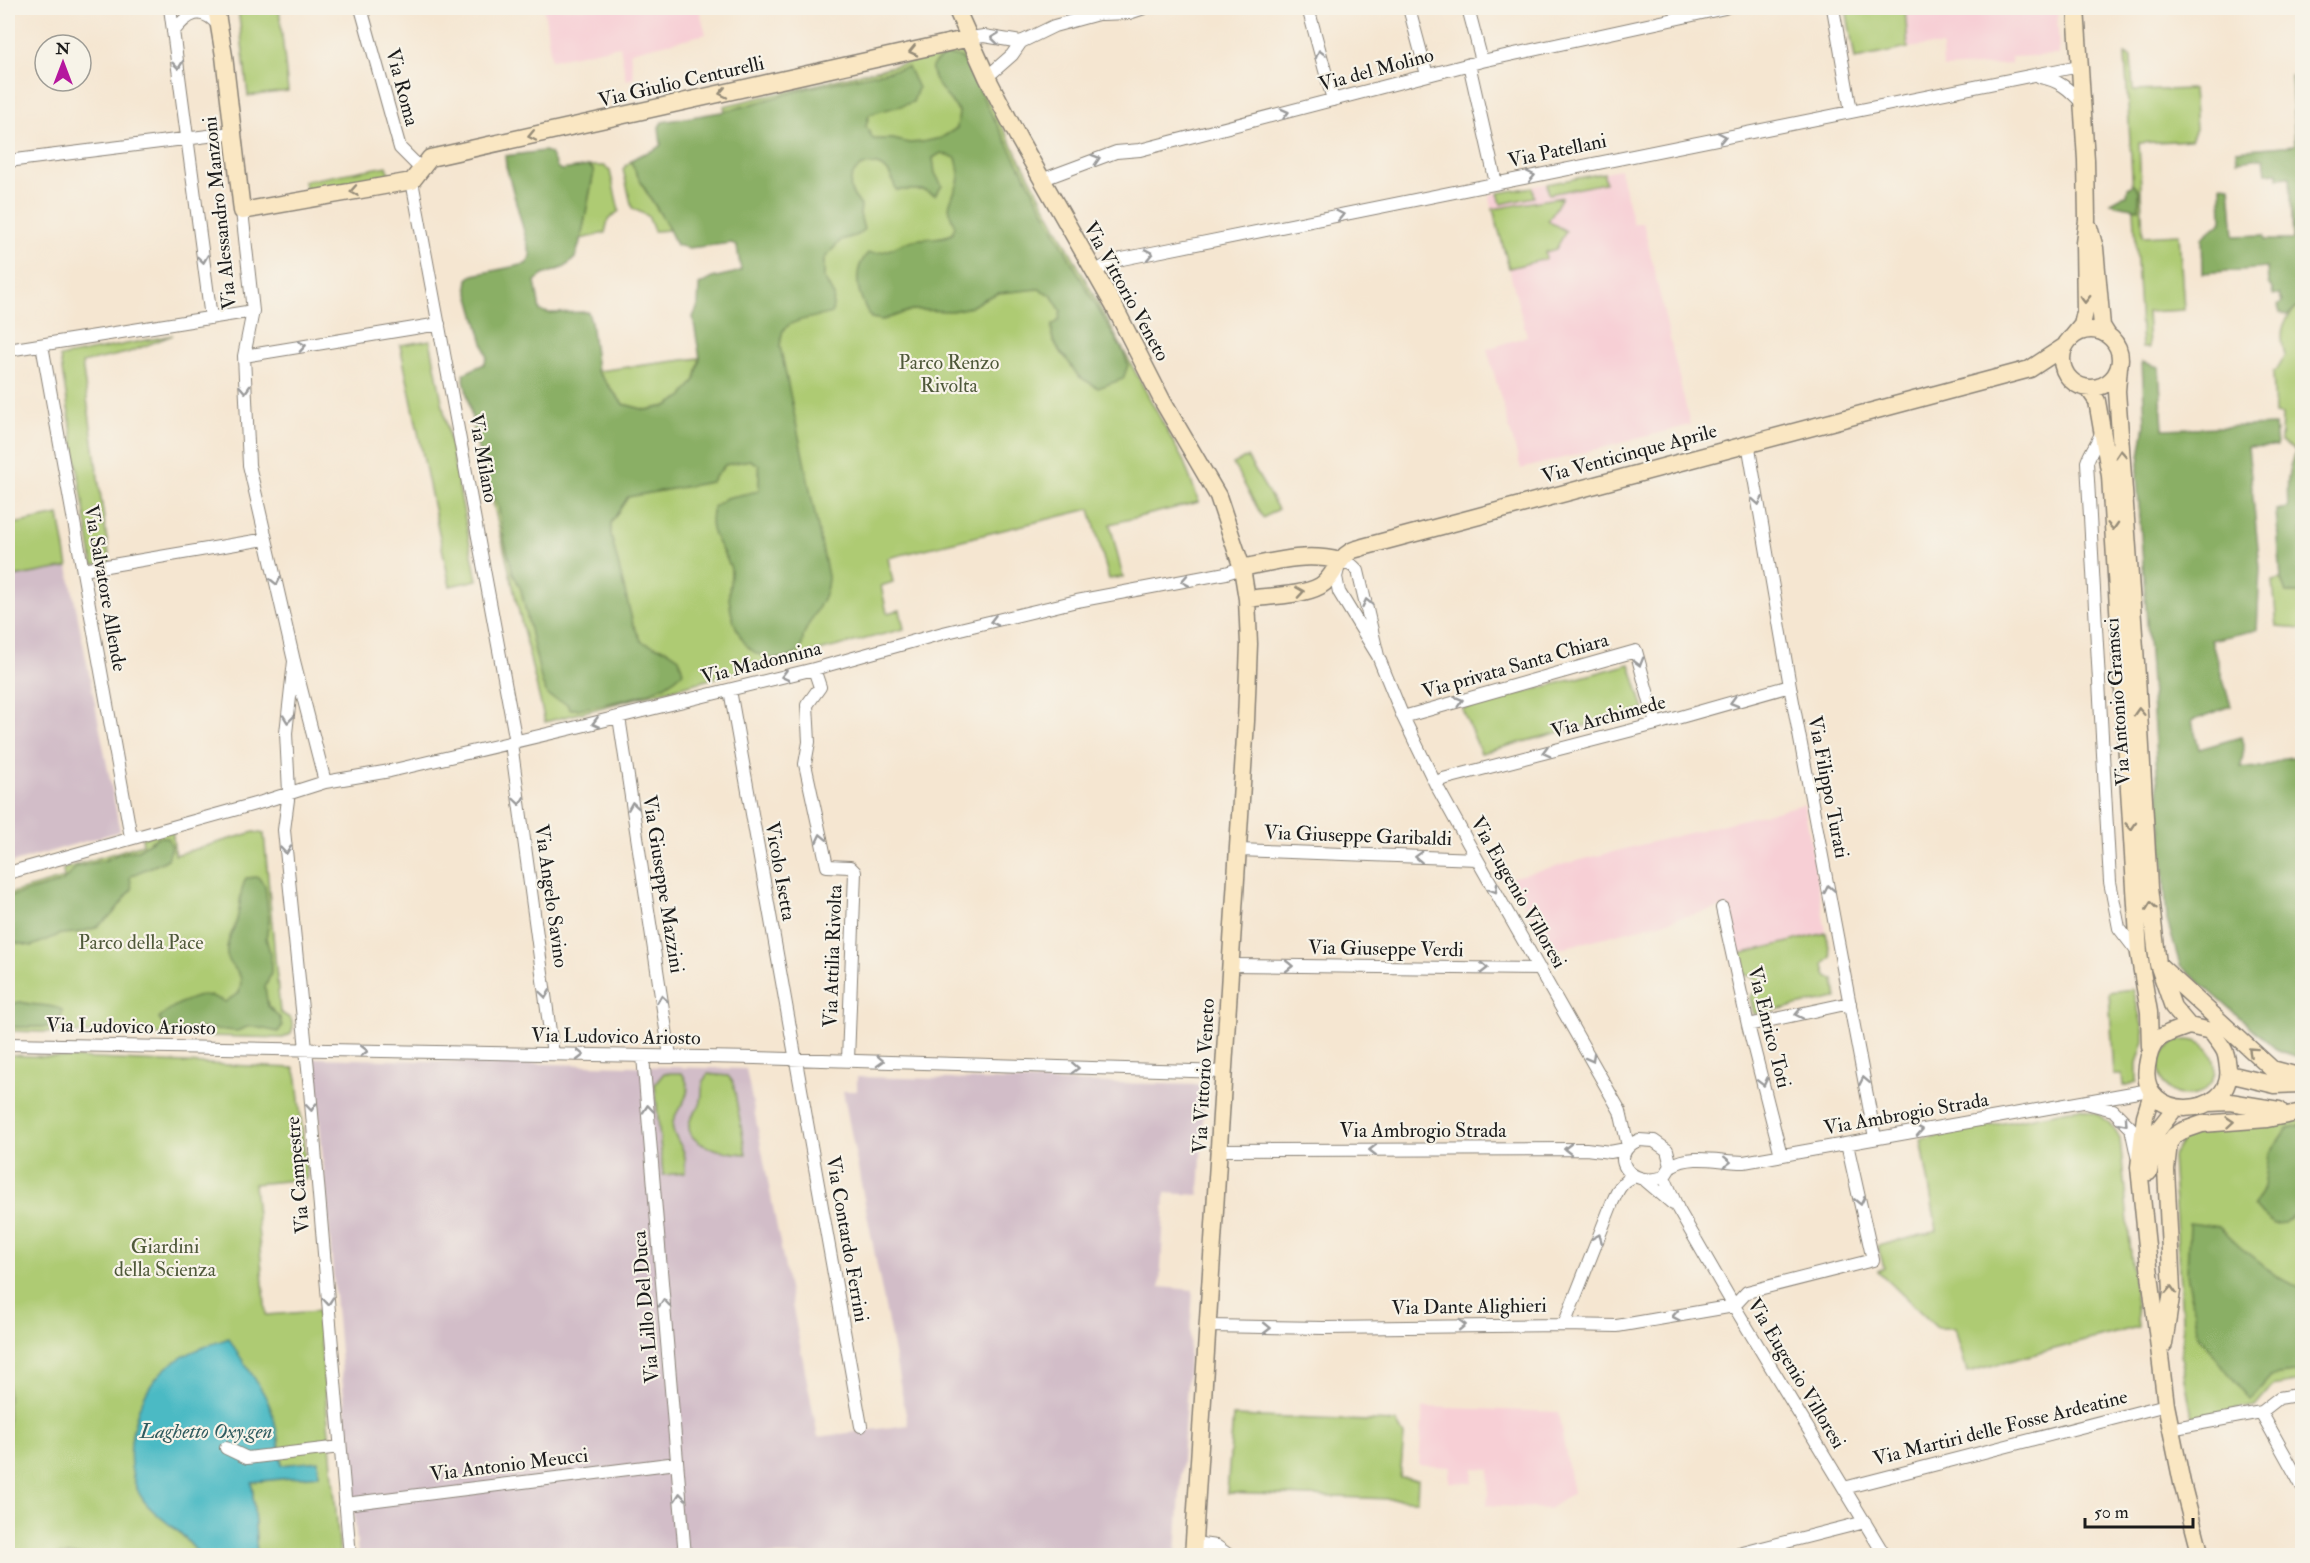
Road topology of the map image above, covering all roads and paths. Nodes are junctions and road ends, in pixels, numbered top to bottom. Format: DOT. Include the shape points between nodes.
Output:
graph roads {
  1 [pos="170,8"];
  2 [pos="216,8"];
  3 [pos="362,8"];
  4 [pos="956,8"];
  5 [pos="1111,8"];
  6 [pos="1144,8"];
  7 [pos="1308,8"];
  8 [pos="1409,8"];
  9 [pos="1468,8"];
  10 [pos="1725,8"];
  11 [pos="1833,8"];
  12 [pos="2076,8"];
  13 [pos="1098,14"];
  14 [pos="220,27"];
  15 [pos="173,32"];
  16 [pos="970,38"];
  17 [pos="1021,42"];
  18 [pos="1482,61"];
  19 [pos="1469,64"];
  20 [pos="2079,66"];
  21 [pos="1427,75"];
  22 [pos="2030,75"];
  23 [pos="987,77"];
  24 [pos="1333,100"];
  25 [pos="2082,103"];
  26 [pos="1851,111"];
  27 [pos="232,133"];
  28 [pos="187,139"];
  29 [pos="8,161"];
  30 [pos="416,175"];
  31 [pos="1041,180"];
  32 [pos="1496,183"];
  33 [pos="242,211"];
  34 [pos="2087,220"];
  35 [pos="1094,272"];
  36 [pos="253,311"];
  37 [pos="211,318"];
  38 [pos="439,324"];
  39 [pos="2107,334"];
  40 [pos="2069,341"];
  41 [pos="42,345"];
  42 [pos="8,350"];
  43 [pos="244,356"];
  44 [pos="2119,366"];
  45 [pos="2030,369"];
  46 [pos="2071,379"];
  47 [pos="2088,388"];
  48 [pos="2102,430"];
  49 [pos="1748,443"];
  50 [pos="266,539"];
  51 [pos="1340,561"];
  52 [pos="1242,568"];
  53 [pos="83,570"];
  54 [pos="1247,599"];
  55 [pos="1378,656"];
  56 [pos="294,661"];
  57 [pos="814,669"];
  58 [pos="1790,686"];
  59 [pos="730,690"];
  60 [pos="619,717"];
  61 [pos="1403,717"];
  62 [pos="1656,724"];
  63 [pos="513,742"];
  64 [pos="325,782"];
  65 [pos="1435,783"];
  66 [pos="289,792"];
  67 [pos="131,837"];
  68 [pos="1238,850"];
  69 [pos="1477,860"];
  70 [pos="8,873"];
  71 [pos="1722,908"];
  72 [pos="2139,954"];
  73 [pos="2158,964"];
  74 [pos="1231,965"];
  75 [pos="1540,969"];
  76 [pos="1850,1003"];
  77 [pos="1748,1025"];
  78 [pos="2189,1026"];
  79 [pos="8,1044"];
  80 [pos="2150,1047"];
  81 [pos="306,1049"];
  82 [pos="553,1054"];
  83 [pos="643,1056"];
  84 [pos="670,1056"];
  85 [pos="796,1059"];
  86 [pos="848,1060"];
  87 [pos="1225,1072"];
  88 [pos="2229,1074"];
  89 [pos="2302,1077"];
  90 [pos="2302,1084"];
  91 [pos="2150,1091"];
  92 [pos="2082,1101"];
  93 [pos="2209,1103"];
  94 [pos="2175,1107"];
  95 [pos="2302,1110"];
  96 [pos="1875,1138"];
  97 [pos="1847,1144"];
  98 [pos="1627,1148"];
  99 [pos="1220,1150"];
  100 [pos="1782,1155"];
  101 [pos="1671,1166"];
  102 [pos="2139,1167"];
  103 [pos="1633,1177"];
  104 [pos="1664,1177"];
  105 [pos="1646,1181"];
  106 [pos="1678,1209"];
  107 [pos="2144,1216"];
  108 [pos="1734,1306"];
  109 [pos="1564,1325"];
  110 [pos="1208,1326"];
  111 [pos="2160,1369"];
  112 [pos="2302,1394"];
  113 [pos="2166,1405"];
  114 [pos="2261,1413"];
  115 [pos="861,1426"];
  116 [pos="2170,1429"];
  117 [pos="340,1447"];
  118 [pos="226,1448"];
  119 [pos="677,1463"];
  120 [pos="2302,1486"];
  121 [pos="1844,1488"];
  122 [pos="345,1504"];
  123 [pos="1864,1522"];
  124 [pos="1194,1549"];
  125 [pos="1731,1555"];
  126 [pos="350,1556"];
  127 [pos="685,1556"];
  128 [pos="1230,1556"];
  129 [pos="1885,1556"];
  130 [pos="2201,1556"];
  1 -- 15 [label="street"];
  2 -- 14 [label="street, Via Alessandro Manzoni"];
  3 -- 30 [label="street, Via Roma" via="400,148"];
  4 -- 16 [label="street, Via Vittorio Veneto"];
  5 -- 13 [label="street"];
  6 -- 13 [label="street" via="1129,13"];
  24 -- 7 [label="street, one-way"];
  8 -- 21 [label="street"];
  9 -- 18 [label="street"];
  10 -- 18 [label="street, Via del Molino"];
  11 -- 26 [label="street"];
  12 -- 20 [label="street"];
  13 -- 17 [label="street" via="1054,26"];
  14 -- 15 [label="street" via="206,14 197,13 187,16"];
  14 -- 27 [label="street, Via Alessandro Manzoni"];
  15 -- 28 [label="street, one-way"];
  17 -- 16 [label="street, one-way" via="984,36"];
  16 -- 23 [label="street, Via Vittorio Veneto"];
  16 -- 30 [label="street, Via Giulio Centurelli, one-way" via="430,158"];
  17 -- 23 [label="street"];
  18 -- 19 [label="street, Via del Molino"];
  19 -- 21 [label="street, Via del Molino"];
  19 -- 32 [label="street"];
  20 -- 22 [label="street, Via Patellani"];
  20 -- 25 [label="street"];
  21 -- 24 [label="street, Via del Molino"];
  22 -- 25 [label="street, Via Patellani" via="2053,79"];
  22 -- 26 [label="street, Via Patellani"];
  23 -- 31 [label="street, Via Vittorio Veneto"];
  31 -- 24 [label="street, Via del Molino, one-way" via="1116,152 1140,150"];
  25 -- 34 [label="street"];
  32 -- 26 [label="street, Via Patellani, one-way"];
  27 -- 28 [label="street"];
  27 -- 33 [label="street, Via Alessandro Manzoni"];
  28 -- 29 [label="street"];
  28 -- 37 [label="street, one-way"];
  30 -- 33 [label="street, Via Giulio Centurelli, one-way"];
  30 -- 38 [label="street, Via Milano"];
  31 -- 35 [label="street, Via Vittorio Veneto"];
  35 -- 32 [label="street, Via Patellani, one-way" via="1122,259"];
  33 -- 36 [label="street, Via Alessandro Manzoni"];
  34 -- 39 [label="street" via="2095,248 2102,326"];
  34 -- 40 [label="street, one-way" via="2085,312 2082,325"];
  35 -- 52 [label="street, Via Vittorio Veneto" via="1211,480"];
  36 -- 37 [label="street"];
  36 -- 43 [label="street, Via Alessandro Manzoni"];
  37 -- 41 [label="street"];
  43 -- 38 [label="street, one-way"];
  38 -- 63 [label="street, Via Milano"];
  39 -- 40 [label="street" via="2090,330"];
  39 -- 44 [label="street" via="2120,352"];
  40 -- 45 [label="street, Via Venticinque Aprile"];
  40 -- 46 [label="street" via="2062,364"];
  41 -- 42 [label="street"];
  41 -- 53 [label="street, Via Salvatore Allende"];
  43 -- 50 [label="street, Via Alessandro Manzoni, one-way" via="249,465"];
  44 -- 47 [label="street" via="2108,383"];
  73 -- 44 [label="street, Via Antonio Gramsci, one-way" via="2149,888 2117,391"];
  45 -- 46 [label="street, Via Venticinque Aprile"];
  45 -- 49 [label="street, Via Venticinque Aprile"];
  46 -- 47 [label="street"];
  47 -- 48 [label="street, Via Antonio Gramsci" via="2097,401"];
  48 -- 72 [label="street, Via Antonio Gramsci, one-way" via="2110,476"];
  48 -- 72 [label="street, Via Antonio Gramsci" via="2087,462 2110,882 2119,928"];
  49 -- 51 [label="street, Via Venticinque Aprile" via="1350,551"];
  49 -- 58 [label="street, Via Filippo Turati, one-way"];
  50 -- 53 [label="street"];
  50 -- 56 [label="street, Via Alessandro Manzoni, one-way"];
  51 -- 52 [label="street" via="1309,556"];
  54 -- 51 [label="street, one-way" via="1320,587"];
  51 -- 55 [label="street, Via Eugenio Villoresi" via="1336,577 1339,592"];
  55 -- 51 [label="street, Via Eugenio Villoresi, one-way" via="1358,571"];
  52 -- 54 [label="street, Via Vittorio Veneto"];
  52 -- 57 [label="street, Via Madonnina, one-way" via="1077,601"];
  53 -- 67 [label="street, Via Salvatore Allende"];
  54 -- 68 [label="street, Via Vittorio Veneto" via="1249,644"];
  55 -- 61 [label="street, Via Eugenio Villoresi"];
  56 -- 64 [label="street, Via Alessandro Manzoni"];
  56 -- 66 [label="street, Via Campestre, one-way" via="286,733"];
  57 -- 59 [label="street, Via Madonnina, one-way"];
  86 -- 57 [label="street, Via Attilia Rivolta, one-way" via="855,872 850,867 827,866 805,764 809,742 807,705 820,687"];
  58 -- 62 [label="street, Via Archimede, one-way"];
  76 -- 58 [label="street, Via Filippo Turati, one-way"];
  59 -- 60 [label="street, Via Madonnina"];
  59 -- 85 [label="street, Vicolo Isetta"];
  60 -- 63 [label="street, Via Madonnina, one-way"];
  84 -- 60 [label="street, Via Giuseppe Mazzini, one-way"];
  61 -- 62 [label="street, Via privata Santa Chiara, one-way" via="1635,651"];
  61 -- 65 [label="street, Via Eugenio Villoresi"];
  62 -- 65 [label="street, Via Archimede, one-way"];
  63 -- 64 [label="street, Via Madonnina"];
  63 -- 82 [label="street, Via Angelo Savino, one-way"];
  64 -- 66 [label="street, Via Madonnina"];
  65 -- 69 [label="street, Via Eugenio Villoresi"];
  66 -- 67 [label="street, Via Madonnina"];
  66 -- 81 [label="street, Via Campestre, one-way" via="284,830"];
  67 -- 70 [label="street, Via Madonnina"];
  69 -- 68 [label="street, Via Giuseppe Garibaldi, one-way"];
  68 -- 74 [label="street, Via Vittorio Veneto"];
  69 -- 75 [label="street, Via Eugenio Villoresi, one-way"];
  71 -- 77 [label="street, Via Enrico Toti"];
  72 -- 80 [label="street, Via Antonio Gramsci" via="2150,1019"];
  73 -- 78 [label="street, Via Antonio Gramsci" via="2173,1007"];
  89 -- 73 [label="street, one-way" via="2272,1069"];
  74 -- 75 [label="street, Via Giuseppe Verdi, one-way"];
  74 -- 87 [label="street, Via Vittorio Veneto"];
  75 -- 98 [label="street, Via Eugenio Villoresi, one-way" via="1620,1111"];
  76 -- 77 [label="street, one-way"];
  96 -- 76 [label="street, Via Filippo Turati, one-way"];
  77 -- 100 [label="street, Via Enrico Toti, one-way"];
  78 -- 80 [label="street" via="2164,1035"];
  78 -- 88 [label="street" via="2211,1031 2226,1052"];
  79 -- 81 [label="street, Via Ludovico Ariosto"];
  80 -- 91 [label="street" via="2146,1070"];
  81 -- 82 [label="street, Via Ludovico Ariosto, one-way"];
  81 -- 117 [label="street, Via Campestre, one-way"];
  82 -- 83 [label="street, Via Ludovico Ariosto, one-way"];
  83 -- 84 [label="street, Via Ludovico Ariosto"];
  119 -- 83 [label="street, Via Lillo Del Duca, one-way"];
  84 -- 85 [label="street, Via Ludovico Ariosto"];
  85 -- 86 [label="street, Via Ludovico Ariosto"];
  85 -- 115 [label="street, Via Contardo Ferrini"];
  86 -- 87 [label="street, Via Ludovico Ariosto, one-way"];
  87 -- 99 [label="street, Via Vittorio Veneto"];
  88 -- 90 [label="street" via="2275,1085"];
  88 -- 93 [label="street" via="2223,1090"];
  91 -- 92 [label="street, Via Ambrogio Strada"];
  91 -- 94 [label="street"];
  91 -- 102 [label="street"];
  96 -- 92 [label="street, Via Ambrogio Strada, one-way"];
  92 -- 102 [label="street, one-way" via="2114,1110 2131,1128"];
  93 -- 94 [label="street" via="2191,1109"];
  93 -- 95 [label="street" via="2230,1102 2275,1111"];
  94 -- 107 [label="street" via="2157,1131"];
  111 -- 95 [label="street, one-way" via="2172,1292 2166,1168 2169,1143 2174,1136 2202,1124 2267,1119"];
  96 -- 97 [label="street, Via Ambrogio Strada"];
  97 -- 100 [label="street, Via Ambrogio Strada"];
  97 -- 108 [label="street, one-way" via="1873,1260 1747,1292"];
  98 -- 99 [label="street, Via Ambrogio Strada, one-way" via="1610,1152"];
  98 -- 101 [label="street" via="1639,1140 1654,1141 1667,1150"];
  98 -- 103 [label="street" via="1623,1162"];
  99 -- 110 [label="street, Via Vittorio Veneto"];
  101 -- 100 [label="street, Via Ambrogio Strada, one-way" via="1679,1160 1744,1162"];
  101 -- 104 [label="street"];
  102 -- 107 [label="street"];
  103 -- 105 [label="street"];
  109 -- 103 [label="street, Via Dante Alighieri, one-way" via="1612,1203 1626,1179"];
  104 -- 105 [label="street"];
  104 -- 106 [label="street, Via Eugenio Villoresi"];
  105 -- 106 [label="street, Via Eugenio Villoresi"];
  106 -- 108 [label="street, Via Eugenio Villoresi"];
  107 -- 111 [label="street"];
  108 -- 109 [label="street, one-way" via="1617,1326"];
  108 -- 121 [label="street, Via Eugenio Villoresi"];
  110 -- 109 [label="street, Via Dante Alighieri, one-way"];
  110 -- 124 [label="street, Via Vittorio Veneto"];
  111 -- 113 [label="street"];
  112 -- 114 [label="street" via="2279,1398"];
  113 -- 116 [label="street"];
  113 -- 121 [label="street, Via Martiri delle Fosse Ardeatine"];
  114 -- 116 [label="street"];
  114 -- 120 [label="street"];
  116 -- 130 [label="street"];
  117 -- 118 [label="street" via="247,1458"];
  117 -- 122 [label="street, Via Campestre"];
  119 -- 122 [label="street, Via Antonio Meucci"];
  127 -- 119 [label="street, Via Lillo Del Duca, one-way"];
  121 -- 123 [label="street, Via Eugenio Villoresi"];
  122 -- 126 [label="street, Via Campestre"];
  123 -- 125 [label="street"];
  123 -- 129 [label="street, Via Eugenio Villoresi"];
  124 -- 128 [label="street" via="1216,1546"];
}
